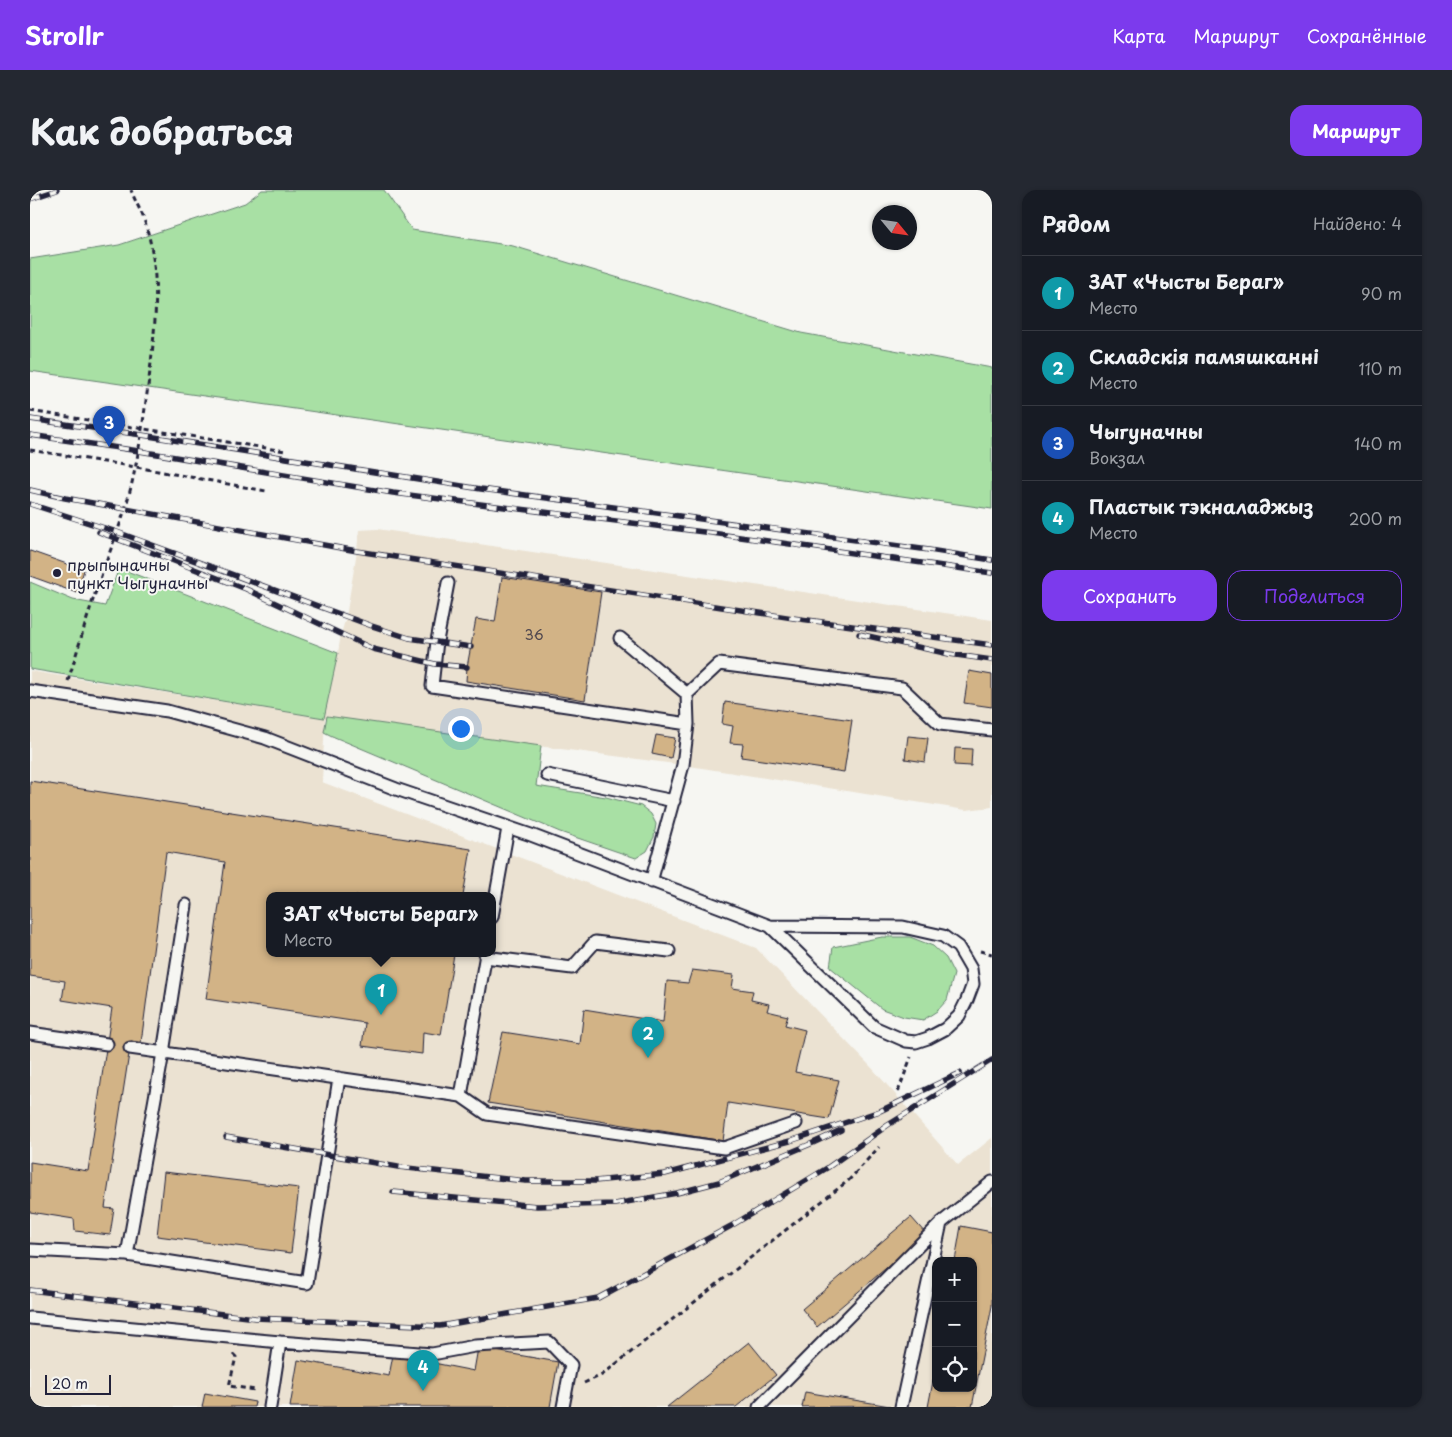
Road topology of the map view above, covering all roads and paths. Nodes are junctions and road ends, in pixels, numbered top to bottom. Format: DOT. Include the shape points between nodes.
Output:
graph roads {
  1 [pos="131,190"];
  2 [pos="30,411"];
  3 [pos="142,429"];
  4 [pos="30,450"];
  5 [pos="285,451"];
  6 [pos="136,467"];
  7 [pos="266,491"];
  8 [pos="448,583"];
  9 [pos="620,638"];
  10 [pos="30,691"];
  11 [pos="687,694"];
  12 [pos="63,696"];
  13 [pos="688,724"];
  14 [pos="992,730"];
  15 [pos="546,775"];
  16 [pos="674,801"];
  17 [pos="508,828"];
  18 [pos="651,882"];
  19 [pos="496,895"];
  20 [pos="186,905"];
  21 [pos="770,926"];
  22 [pos="668,951"];
  23 [pos="485,957"];
  24 [pos="496,957"];
  25 [pos="30,1033"];
  26 [pos="916,1042"];
  27 [pos="107,1044"];
  28 [pos="130,1048"];
  29 [pos="163,1052"];
  30 [pos="340,1078"];
  31 [pos="898,1092"];
  32 [pos="461,1096"];
  33 [pos="796,1123"];
  34 [pos="879,1147"];
  35 [pos="992,1182"];
  36 [pos="940,1223"];
  37 [pos="30,1250"];
  38 [pos="127,1255"];
  39 [pos="30,1318"];
  40 [pos="280,1342"];
  41 [pos="230,1351"];
  42 [pos="566,1390"];
  43 [pos="261,1396"];
  44 [pos="270,1407"];
  45 [pos="563,1407"];
  46 [pos="759,1407"];
  47 [pos="900,1407"];
  1 -- 3 [label="path" via="152,250 156,291"];
  2 -- 3 [label="path"];
  3 -- 5 [label="path"];
  3 -- 6 [label="path"];
  4 -- 6 [label="path"];
  6 -- 7 [label="path"];
  6 -- 12 [label="path" via="116,540"];
  8 -- 13 [label="lane" via="432,686"];
  9 -- 11 [label="lane"];
  10 -- 12 [label="lane"];
  11 -- 13 [label="lane"];
  11 -- 14 [label="lane" via="720,664 902,688 940,724"];
  12 -- 17 [label="lane" via="167,711 266,738"];
  13 -- 16 [label="lane"];
  15 -- 16 [label="lane"];
  16 -- 18 [label="lane"];
  17 -- 18 [label="lane"];
  17 -- 19 [label="lane"];
  18 -- 21 [label="lane"];
  20 -- 29 [label="lane"];
  21 -- 26 [label="lane" via="874,1027"];
  21 -- 26 [label="lane" via="903,927 944,936 958,947 971,969 973,984 967,1000 959,1016 946,1029"];
  22 -- 24 [label="lane" via="595,942 572,968"];
  23 -- 32 [label="lane"];
  25 -- 27 [label="lane"];
  26 -- 31 [label="path"];
  28 -- 29 [label="lane"];
  29 -- 30 [label="lane"];
  29 -- 38 [label="lane"];
  30 -- 32 [label="lane"];
  30 -- 38 [label="lane" via="307,1284"];
  32 -- 33 [label="lane" via="487,1114 724,1148"];
  34 -- 42 [label="path" via="849,1180 602,1375"];
  35 -- 36 [label="lane"];
  36 -- 46 [label="lane"];
  36 -- 47 [label="lane"];
  37 -- 38 [label="lane"];
  39 -- 40 [label="lane"];
  40 -- 42 [label="lane" via="432,1354 476,1346 549,1342 571,1365"];
  40 -- 44 [label="lane"];
  41 -- 43 [label="path" via="236,1357 229,1386 257,1390"];
  42 -- 45 [label="lane"];
}
